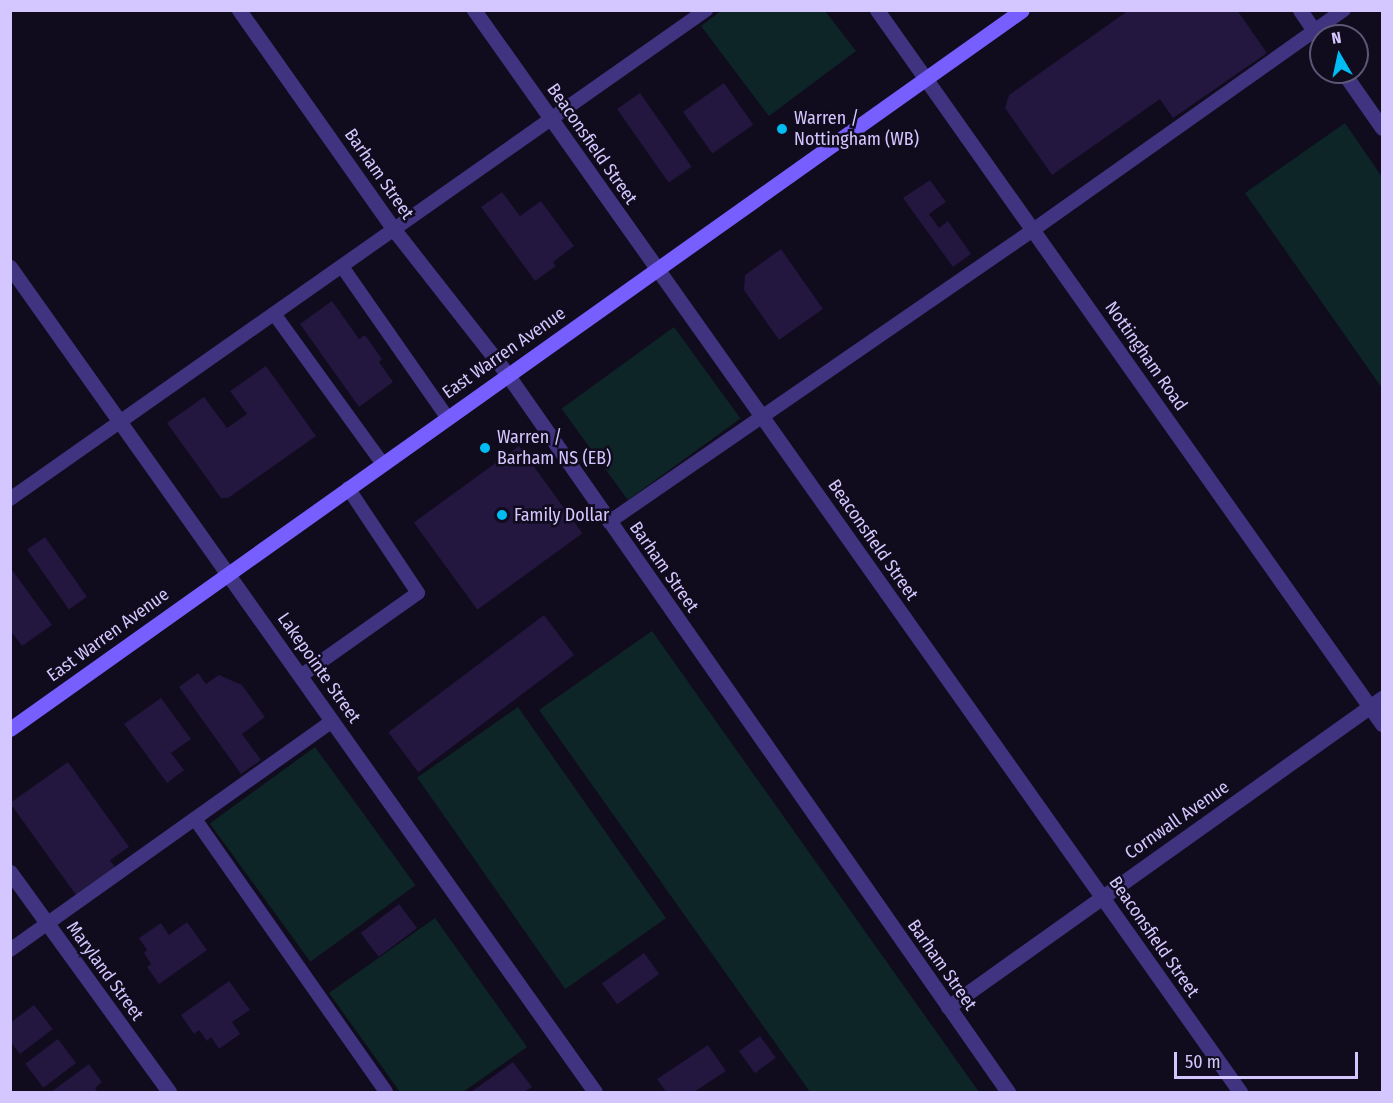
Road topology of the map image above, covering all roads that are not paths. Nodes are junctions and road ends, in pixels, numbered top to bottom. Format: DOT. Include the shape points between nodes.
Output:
graph roads {
  1 [pos="239,10"];
  2 [pos="474,10"];
  3 [pos="706,10"];
  4 [pos="877,10"];
  5 [pos="1022,10"];
  6 [pos="1300,10"];
  7 [pos="1344,10"];
  8 [pos="1310,24"];
  9 [pos="1330,24"];
  10 [pos="1309,42"];
  11 [pos="926,79"];
  12 [pos="1352,84"];
  13 [pos="551,119"];
  14 [pos="1383,128"];
  15 [pos="1033,230"];
  16 [pos="395,231"];
  17 [pos="10,267"];
  18 [pos="343,268"];
  19 [pos="657,269"];
  20 [pos="275,315"];
  21 [pos="507,375"];
  22 [pos="447,417"];
  23 [pos="762,418"];
  24 [pos="119,422"];
  25 [pos="382,463"];
  26 [pos="348,488"];
  27 [pos="10,499"];
  28 [pos="609,522"];
  29 [pos="228,573"];
  30 [pos="302,675"];
  31 [pos="1376,702"];
  32 [pos="332,721"];
  33 [pos="1383,724"];
  34 [pos="10,729"];
  35 [pos="195,819"];
  36 [pos="10,872"];
  37 [pos="1102,898"];
  38 [pos="47,924"];
  39 [pos="10,950"];
  40 [pos="948,1007"];
  41 [pos="169,1092"];
  42 [pos="386,1092"];
  43 [pos="595,1092"];
  44 [pos="1008,1092"];
  45 [pos="1240,1092"];
  1 -- 16 [label="street, Barham Street"];
  2 -- 13 [label="street, Beaconsfield Street"];
  3 -- 13 [label="lane"];
  4 -- 11 [label="street, Nottingham Road"];
  5 -- 11 [label="main road, East Warren Avenue"];
  6 -- 8 [label="street"];
  7 -- 9 [label="lane"];
  10 -- 15 [label="lane"];
  11 -- 15 [label="street, Nottingham Road"];
  11 -- 19 [label="main road, East Warren Avenue"];
  12 -- 14 [label="street"];
  13 -- 16 [label="lane"];
  13 -- 19 [label="street, Beaconsfield Street"];
  15 -- 23 [label="lane"];
  15 -- 31 [label="street, Nottingham Road"];
  16 -- 18 [label="lane"];
  16 -- 21 [label="street, Barham Street"];
  17 -- 24 [label="street, Lakepointe Street"];
  18 -- 20 [label="lane"];
  18 -- 22 [label="lane"];
  19 -- 21 [label="main road, East Warren Avenue"];
  19 -- 23 [label="street, Beaconsfield Street"];
  20 -- 24 [label="lane"];
  20 -- 25 [label="lane"];
  21 -- 22 [label="main road, East Warren Avenue"];
  21 -- 28 [label="street, Barham Street"];
  22 -- 25 [label="main road, East Warren Avenue"];
  23 -- 28 [label="lane"];
  23 -- 37 [label="street, Beaconsfield Street"];
  24 -- 27 [label="lane"];
  24 -- 29 [label="street, Lakepointe Street"];
  25 -- 26 [label="main road, East Warren Avenue"];
  26 -- 29 [label="main road, East Warren Avenue"];
  26 -- 30 [label="lane" via="418,593"];
  28 -- 40 [label="street, Barham Street"];
  29 -- 30 [label="street, Lakepointe Street"];
  29 -- 34 [label="main road, East Warren Avenue"];
  30 -- 32 [label="street, Lakepointe Street"];
  31 -- 33 [label="street, Nottingham Road"];
  31 -- 37 [label="street, Cornwall Avenue"];
  32 -- 35 [label="lane"];
  32 -- 43 [label="street, Lakepointe Street"];
  35 -- 38 [label="lane"];
  35 -- 42 [label="lane"];
  36 -- 38 [label="street, Maryland Street"];
  37 -- 40 [label="street, Cornwall Avenue"];
  37 -- 45 [label="street, Beaconsfield Street"];
  38 -- 39 [label="lane"];
  38 -- 41 [label="street, Maryland Street"];
  40 -- 44 [label="street, Barham Street"];
}
